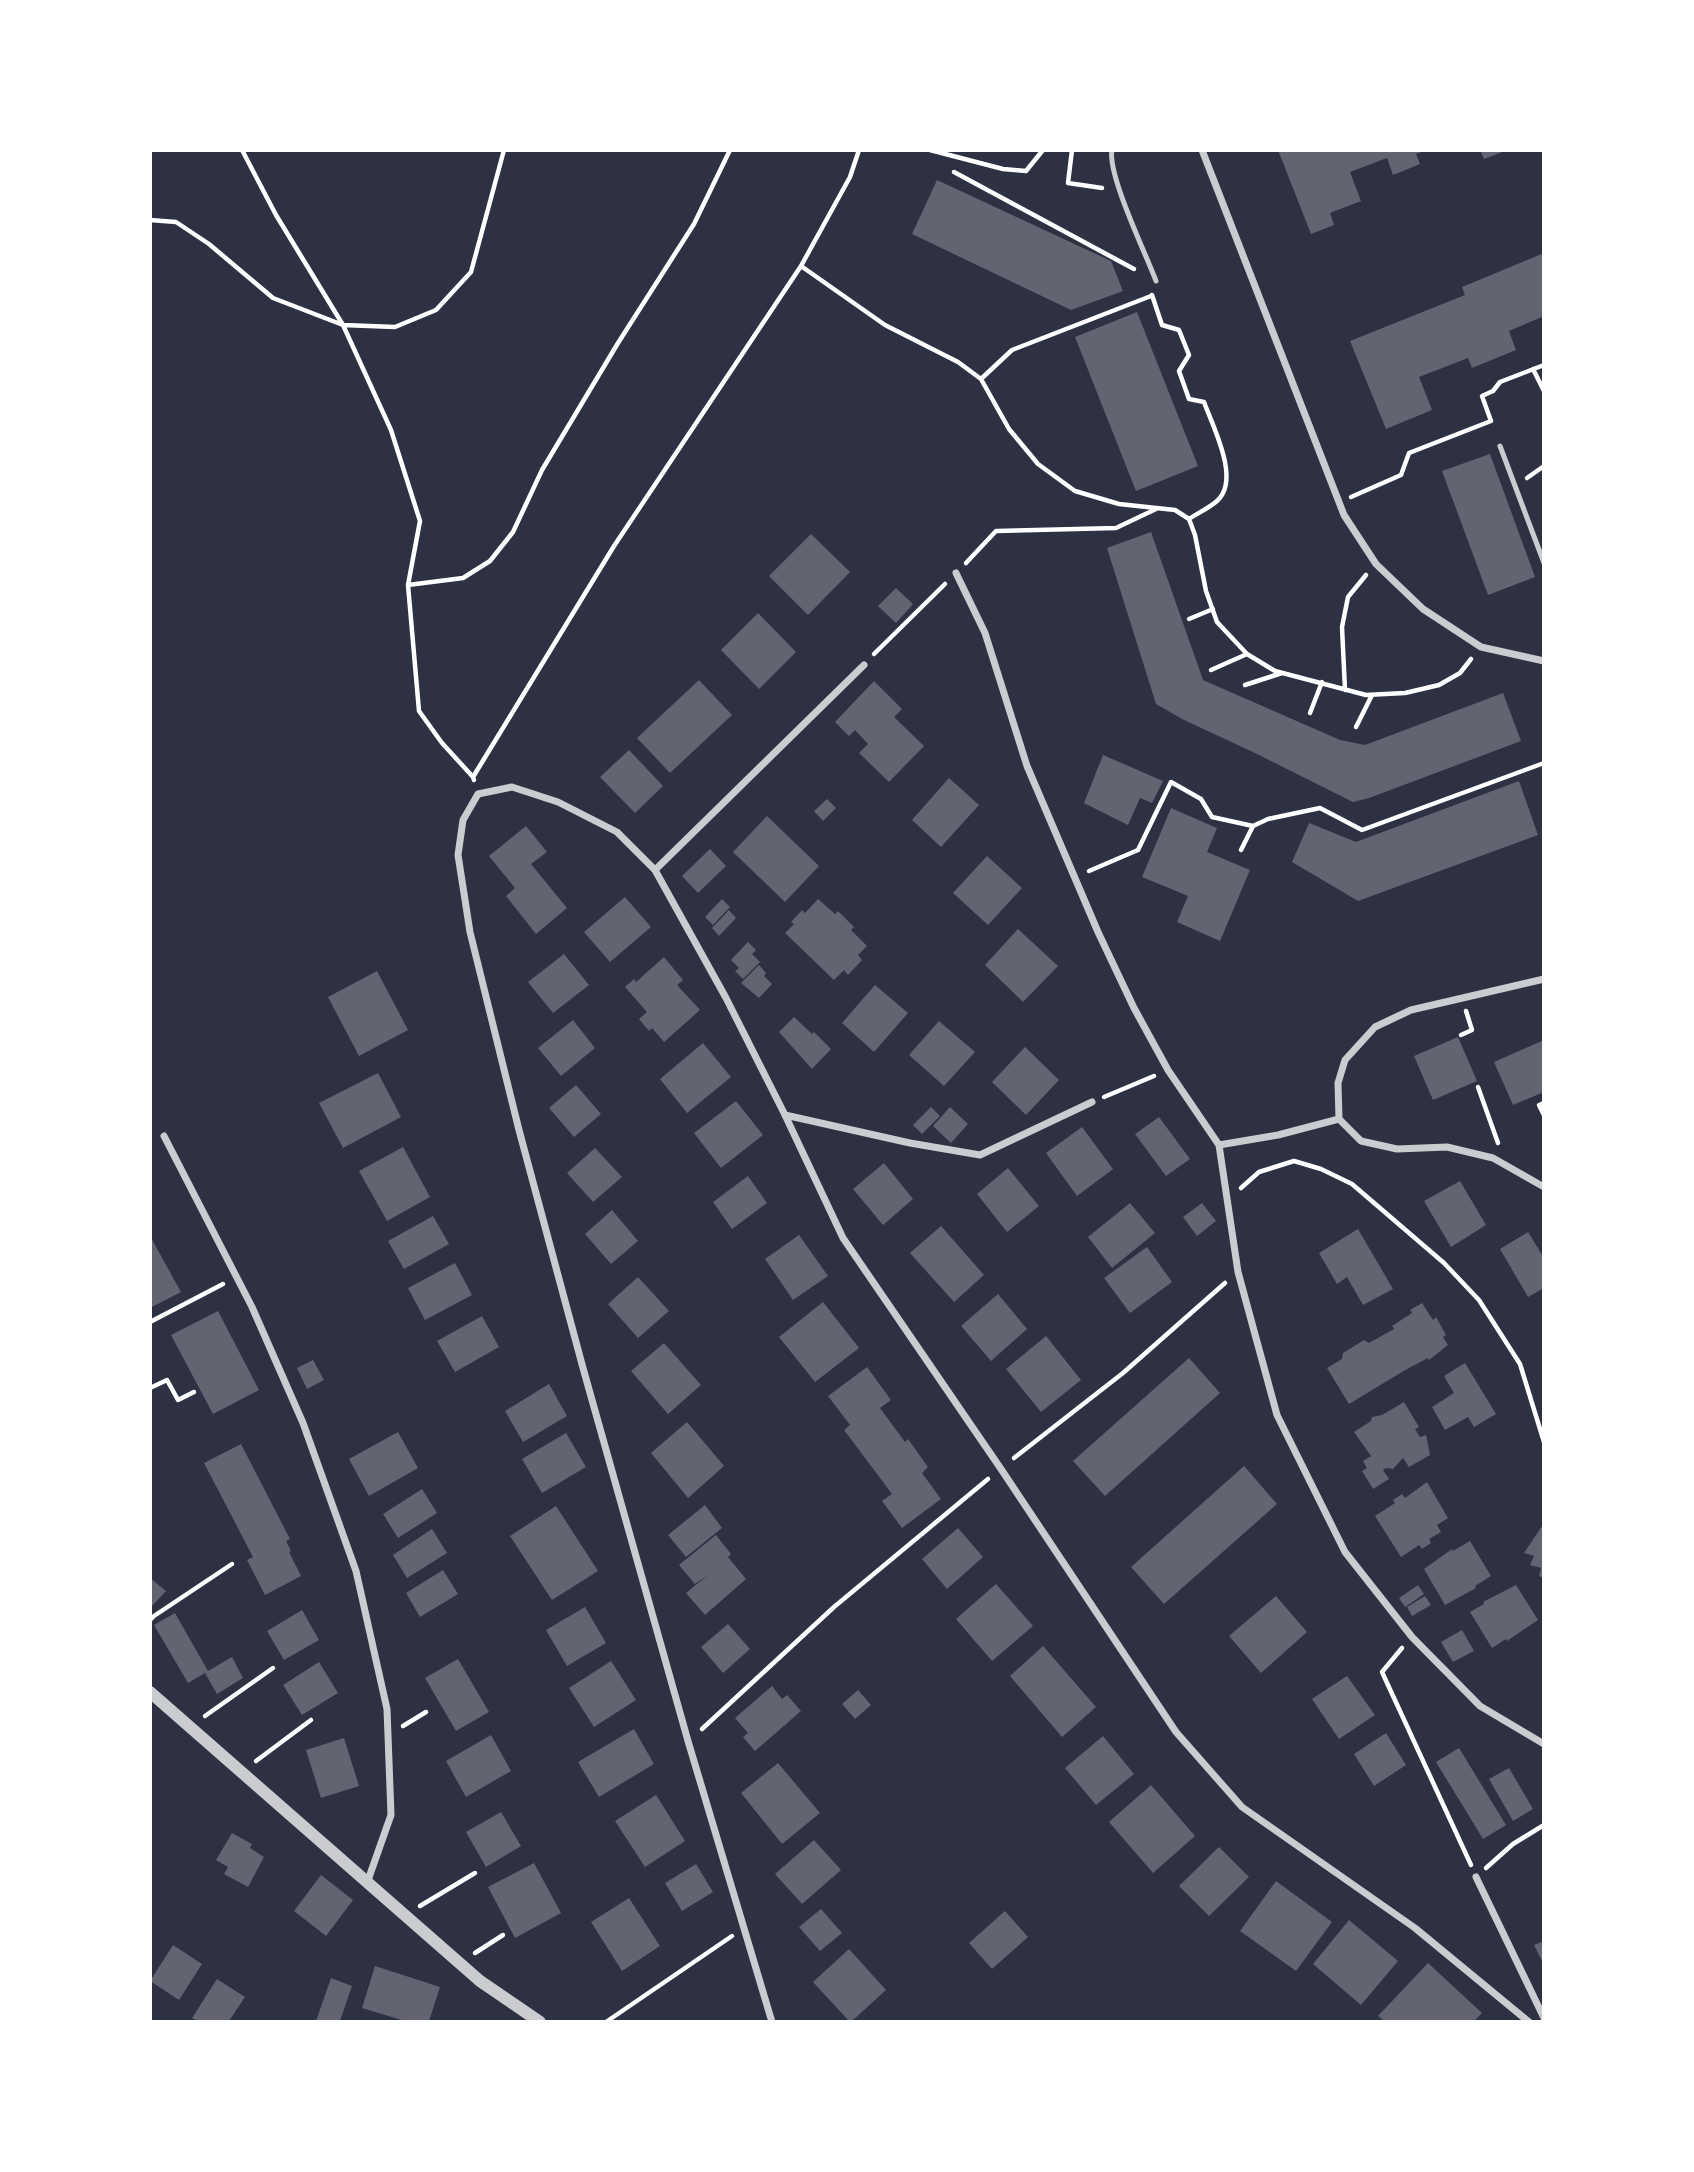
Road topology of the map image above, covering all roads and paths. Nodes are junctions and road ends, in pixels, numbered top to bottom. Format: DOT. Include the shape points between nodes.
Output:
graph roads {
  1 [pos="242,150"];
  2 [pos="504,150"];
  3 [pos="730,150"];
  4 [pos="859,150"];
  5 [pos="930,150"];
  6 [pos="1043,150"];
  7 [pos="1072,150"];
  8 [pos="1112,150"];
  9 [pos="1202,150"];
  10 [pos="954,172"];
  11 [pos="1121,190"];
  12 [pos="150,220"];
  13 [pos="801,266"];
  14 [pos="1156,281"];
  15 [pos="1152,296"];
  16 [pos="342,325"];
  17 [pos="1544,365"];
  18 [pos="1533,369"];
  19 [pos="981,379"];
  20 [pos="1544,391"];
  21 [pos="1500,446"];
  22 [pos="1339,503"];
  23 [pos="1156,509"];
  24 [pos="1189,519"];
  25 [pos="1544,563"];
  26 [pos="1376,564"];
  27 [pos="956,573"];
  28 [pos="408,585"];
  29 [pos="1213,609"];
  30 [pos="1189,619"];
  31 [pos="1481,648"];
  32 [pos="1247,654"];
  33 [pos="1544,661"];
  34 [pos="863,665"];
  35 [pos="1212,670"];
  36 [pos="1283,673"];
  37 [pos="1322,681"];
  38 [pos="1245,685"];
  39 [pos="1345,690"];
  40 [pos="1373,694"];
  41 [pos="1310,713"];
  42 [pos="1356,727"];
  43 [pos="1544,762"];
  44 [pos="473,777"];
  45 [pos="478,794"];
  46 [pos="1253,826"];
  47 [pos="1241,850"];
  48 [pos="655,870"];
  49 [pos="1075,877"];
  50 [pos="1544,979"];
  51 [pos="1461,997"];
  52 [pos="1461,1035"];
  53 [pos="1168,1070"];
  54 [pos="1478,1087"];
  55 [pos="1123,1088"];
  56 [pos="1092,1102"];
  57 [pos="1544,1104"];
  58 [pos="785,1115"];
  59 [pos="1544,1115"];
  60 [pos="1339,1119"];
  61 [pos="164,1136"];
  62 [pos="1219,1145"];
  63 [pos="1505,1164"];
  64 [pos="1543,1185"];
  65 [pos="1228,1201"];
  66 [pos="1238,1272"];
  67 [pos="236,1277"];
  68 [pos="150,1322"];
  69 [pos="150,1388"];
  70 [pos="194,1392"];
  71 [pos="1544,1442"];
  72 [pos="1001,1468"];
  73 [pos="232,1564"];
  74 [pos="150,1620"];
  75 [pos="1412,1637"];
  76 [pos="273,1668"];
  77 [pos="150,1692"];
  78 [pos="426,1712"];
  79 [pos="312,1720"];
  80 [pos="190,1726"];
  81 [pos="388,1736"];
  82 [pos="688,1741"];
  83 [pos="1544,1744"];
  84 [pos="241,1772"];
  85 [pos="1544,1825"];
  86 [pos="475,1873"];
  87 [pos="1476,1877"];
  88 [pos="367,1883"];
  89 [pos="404,1915"];
  90 [pos="744,1928"];
  91 [pos="503,1935"];
  92 [pos="459,1963"];
  93 [pos="1544,2018"];
  94 [pos="540,2021"];
  95 [pos="606,2021"];
  96 [pos="772,2021"];
  97 [pos="1529,2021"];
  1 -- 16 [label="path"];
  2 -- 16 [label="path" via="471,272 436,310 395,327"];
  3 -- 28 [label="path" via="694,224 542,470 513,532 490,561 463,578"];
  4 -- 13 [label="path" via="850,177"];
  5 -- 6 [label="path" via="1026,171"];
  7 -- 11 [label="path" via="1068,183"];
  8 -- 11 [label="lane" via="1110,158"];
  9 -- 22 [label="street"];
  10 -- 14 [label="path"];
  11 -- 14 [label="lane"];
  12 -- 16 [label="path" via="176,222 274,298"];
  13 -- 19 [label="path" via="885,325 958,362"];
  13 -- 44 [label="path" via="614,547"];
  14 -- 15 [label="path"];
  15 -- 19 [label="path" via="1012,350"];
  15 -- 24 [label="path" via="1162,326 1179,330 1189,355 1179,370 1189,399 1204,402 1226,468 1228,482 1218,500"];
  16 -- 28 [label="path" via="391,430 420,521"];
  17 -- 18 [label="path"];
  18 -- 20 [label="path"];
  18 -- 22 [label="path" via="1500,382 1482,396 1491,421 1409,453 1401,475"];
  19 -- 23 [label="path" via="1009,429 1038,464 1075,491"];
  21 -- 25 [label="lane"];
  22 -- 26 [label="street"];
  23 -- 24 [label="path" via="1175,510"];
  23 -- 27 [label="path" via="1116,528 996,531"];
  24 -- 29 [label="path"];
  26 -- 31 [label="street" via="1423,609"];
  26 -- 39 [label="path" via="1348,597 1342,627"];
  27 -- 34 [label="path"];
  27 -- 49 [label="street" via="985,633 1027,766"];
  28 -- 44 [label="path" via="419,712"];
  29 -- 30 [label="path"];
  29 -- 32 [label="path" via="1217,622"];
  31 -- 33 [label="street"];
  31 -- 40 [label="path" via="1460,673 1439,685"];
  32 -- 35 [label="path"];
  32 -- 36 [label="path"];
  34 -- 48 [label="street"];
  36 -- 37 [label="path"];
  36 -- 38 [label="path"];
  37 -- 39 [label="path"];
  37 -- 41 [label="path"];
  39 -- 40 [label="path"];
  40 -- 42 [label="path"];
  43 -- 46 [label="path" via="1362,830 1320,808"];
  44 -- 45 [label="path"];
  45 -- 48 [label="street" via="512,787 558,802 617,831"];
  45 -- 82 [label="street" via="463,820 458,855 470,932 519,1130"];
  46 -- 47 [label="path"];
  46 -- 49 [label="path" via="1212,817 1201,799 1171,782 1138,850"];
  48 -- 58 [label="street"];
  49 -- 53 [label="street" via="1134,1008"];
  50 -- 51 [label="street"];
  51 -- 52 [label="path" via="1472,1030"];
  51 -- 60 [label="street" via="1411,1010 1375,1027 1345,1060 1338,1083"];
  53 -- 55 [label="path"];
  53 -- 62 [label="street"];
  54 -- 63 [label="path"];
  56 -- 58 [label="street" via="980,1155"];
  57 -- 59 [label="path" via="1539,1105"];
  58 -- 72 [label="street" via="843,1238"];
  60 -- 62 [label="street"];
  60 -- 63 [label="street" via="1361,1141 1397,1149 1447,1147"];
  61 -- 67 [label="street"];
  62 -- 65 [label="street"];
  63 -- 64 [label="street"];
  65 -- 66 [label="street"];
  65 -- 71 [label="path" via="1259,1172 1294,1161 1352,1184 1444,1263 1479,1300 1520,1364"];
  66 -- 72 [label="path" via="1124,1373"];
  66 -- 75 [label="street" via="1277,1415 1345,1552"];
  67 -- 68 [label="path"];
  67 -- 81 [label="street" via="303,1423 356,1572 387,1709"];
  69 -- 70 [label="path" via="167,1380 178,1400"];
  72 -- 82 [label="path" via="834,1607"];
  72 -- 97 [label="street" via="1176,1732 1242,1807 1415,1928"];
  73 -- 74 [label="path"];
  75 -- 83 [label="street" via="1480,1706"];
  75 -- 87 [label="path" via="1382,1672"];
  76 -- 80 [label="path"];
  77 -- 80 [label="street"];
  78 -- 81 [label="path"];
  79 -- 84 [label="path"];
  80 -- 84 [label="street"];
  81 -- 88 [label="street" via="391,1815"];
  82 -- 90 [label="street"];
  84 -- 88 [label="street"];
  85 -- 87 [label="path" via="1513,1844"];
  86 -- 89 [label="path"];
  87 -- 93 [label="street"];
  88 -- 89 [label="street"];
  89 -- 92 [label="street"];
  90 -- 95 [label="path"];
  90 -- 96 [label="street"];
  91 -- 92 [label="path"];
  92 -- 94 [label="street"];
}
